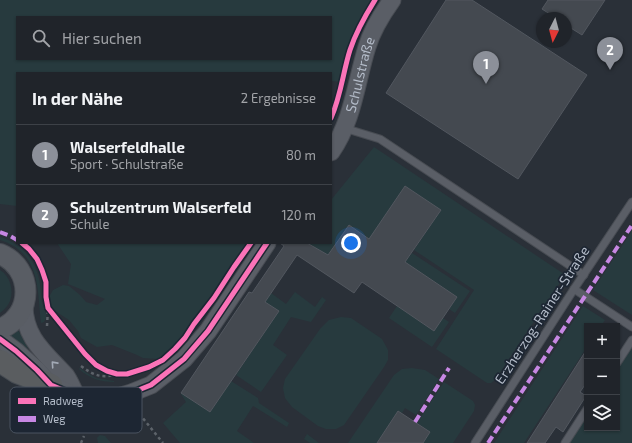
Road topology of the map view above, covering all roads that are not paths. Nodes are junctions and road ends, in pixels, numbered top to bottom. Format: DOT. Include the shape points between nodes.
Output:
graph roads {
  1 [pos="392,0"];
  2 [pos="344,128"];
  3 [pos="332,150"];
  4 [pos="632,202"];
  5 [pos="266,244"];
  6 [pos="0,254"];
  7 [pos="584,275"];
  8 [pos="574,289"];
  9 [pos="24,305"];
  10 [pos="632,327"];
  11 [pos="0,329"];
  12 [pos="0,339"];
  13 [pos="632,340"];
  14 [pos="620,359"];
  15 [pos="0,361"];
  16 [pos="51,386"];
  17 [pos="72,387"];
  18 [pos="142,389"];
  19 [pos="584,414"];
  20 [pos="475,443"];
  21 [pos="565,443"];
  1 -- 2 [label="street, Schulstraße" via="367,45"];
  2 -- 3 [label="street, Schulstraße"];
  2 -- 7 [label="lane" via="380,139"];
  4 -- 7 [label="lane, Erzherzog-Rainer-Straße"];
  5 -- 18 [label="street" via="208,331 184,359 151,385"];
  6 -- 9 [label="main road" via="18,267 23,275 26,285"];
  7 -- 8 [label="lane, Erzherzog-Rainer-Straße"];
  8 -- 10 [label="lane"];
  8 -- 20 [label="lane, Erzherzog-Rainer-Straße"];
  9 -- 11 [label="main road" via="18,317"];
  17 -- 9 [label="street, one-way" via="67,378 30,334"];
  12 -- 16 [label="street" via="16,351"];
  13 -- 14 [label="lane"];
  15 -- 16 [label="highway" via="17,372"];
  19 -- 21 [label="lane"];
}
